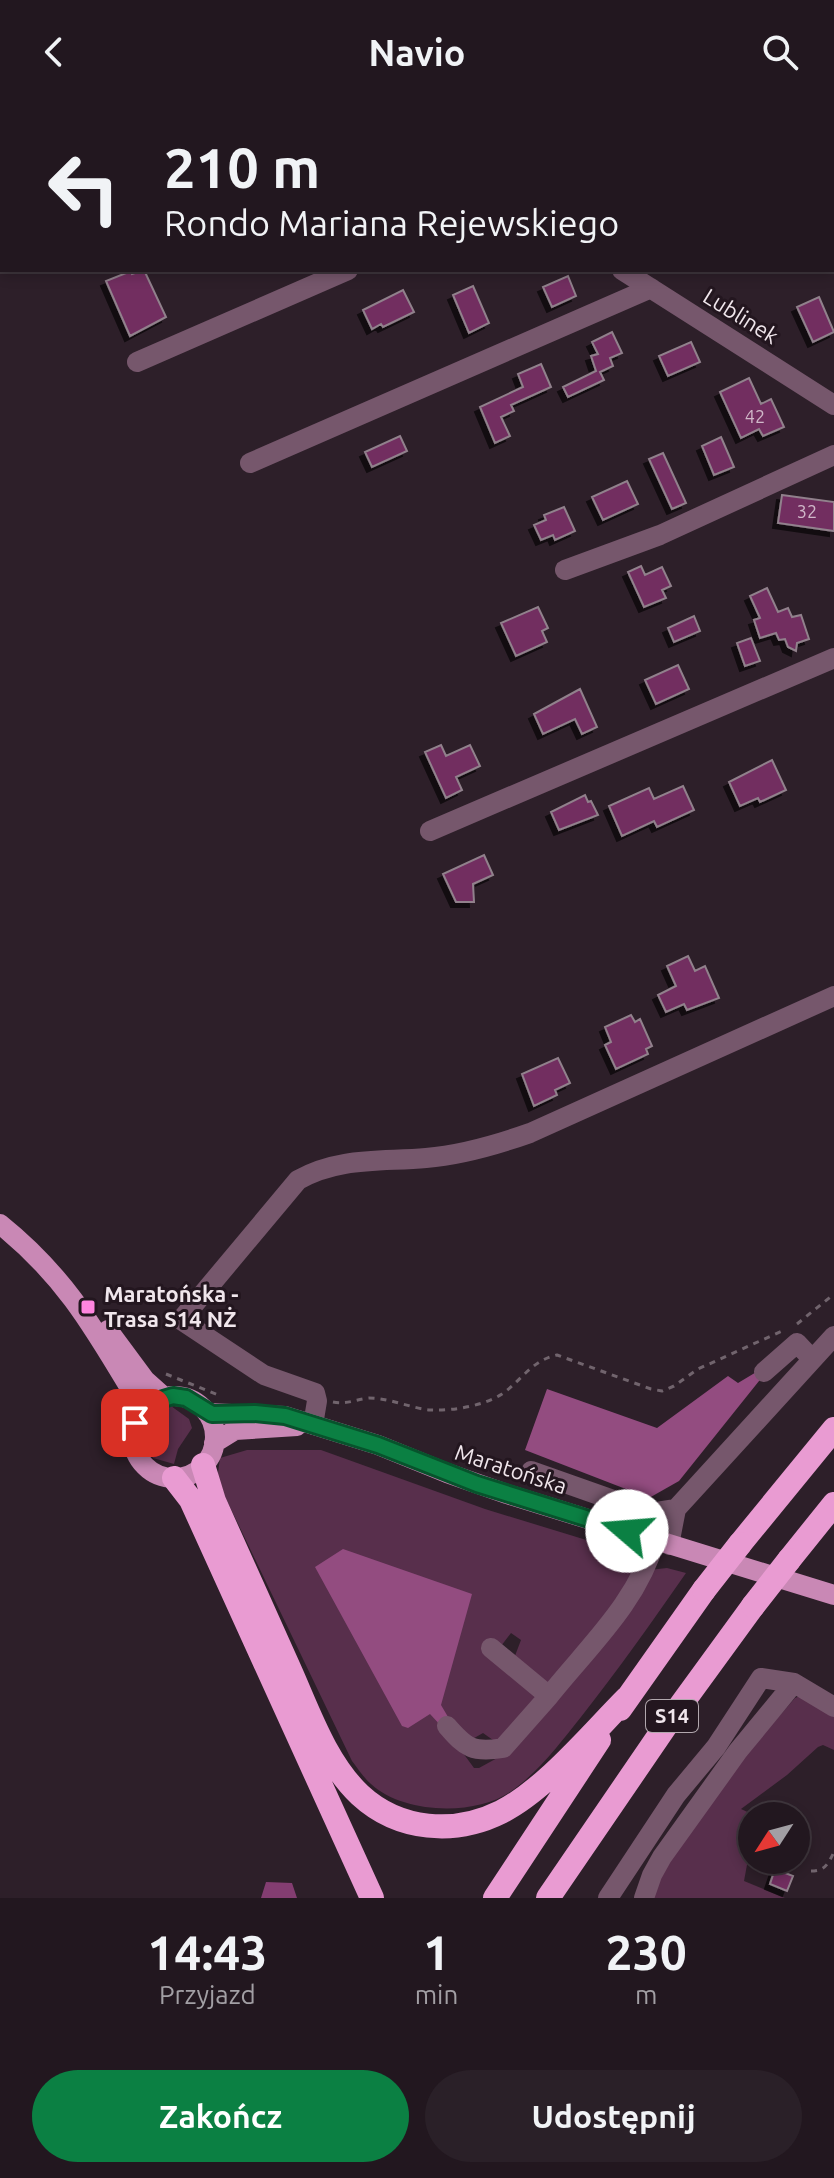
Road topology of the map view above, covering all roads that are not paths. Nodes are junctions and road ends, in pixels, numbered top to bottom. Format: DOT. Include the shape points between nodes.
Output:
graph roads {
  1 [pos="343,272"];
  2 [pos="625,272"];
  3 [pos="651,288"];
  4 [pos="137,362"];
  5 [pos="834,405"];
  6 [pos="834,455"];
  7 [pos="250,463"];
  8 [pos="565,570"];
  9 [pos="834,658"];
  10 [pos="430,831"];
  11 [pos="834,996"];
  12 [pos="0,1224"];
  13 [pos="69,1291"];
  14 [pos="834,1336"];
  15 [pos="812,1359"];
  16 [pos="764,1372"];
  17 [pos="164,1397"];
  18 [pos="140,1413"];
  19 [pos="207,1413"];
  20 [pos="313,1425"];
  21 [pos="834,1429"];
  22 [pos="214,1443"];
  23 [pos="203,1465"];
  24 [pos="531,1471"];
  25 [pos="174,1478"];
  26 [pos="834,1504"];
  27 [pos="676,1509"];
  28 [pos="662,1542"];
  29 [pos="834,1595"];
  30 [pos="503,1650"];
  31 [pos="794,1683"];
  32 [pos="549,1696"];
  33 [pos="627,1698"];
  34 [pos="834,1707"];
  35 [pos="447,1726"];
  36 [pos="372,1898"];
  37 [pos="495,1898"];
  38 [pos="548,1898"];
  39 [pos="608,1898"];
  40 [pos="644,1898"];
  1 -- 4 [label="street"];
  2 -- 3 [label="street, Lublinek"];
  3 -- 5 [label="street, Lublinek"];
  3 -- 7 [label="street"];
  6 -- 8 [label="street" via="660,535"];
  9 -- 10 [label="street"];
  11 -- 20 [label="street" via="515,1138 427,1158 352,1161 298,1180 181,1320 264,1375 315,1393"];
  12 -- 13 [label="main road"];
  13 -- 17 [label="main road"];
  13 -- 18 [label="main road"];
  14 -- 15 [label="street"];
  15 -- 16 [label="street" via="797,1343"];
  15 -- 27 [label="street"];
  17 -- 18 [label="main road"];
  17 -- 19 [label="main road" via="186,1398"];
  18 -- 25 [label="main road" via="133,1436 140,1461 149,1470"];
  19 -- 20 [label="main road, Maratońska" via="275,1414"];
  19 -- 22 [label="main road"];
  20 -- 22 [label="main road, Maratońska" via="235,1430"];
  20 -- 28 [label="main road, Maratońska"];
  21 -- 33 [label="highway, S14, bridge" via="704,1590"];
  22 -- 23 [label="main road"];
  23 -- 25 [label="main road"];
  23 -- 33 [label="highway" via="214,1501 318,1731 360,1795 381,1810 423,1826 452,1828 503,1811 528,1795"];
  24 -- 27 [label="street" via="650,1513"];
  25 -- 36 [label="highway" via="191,1500"];
  26 -- 38 [label="highway, S14, bridge" via="667,1724"];
  27 -- 28 [label="street"];
  28 -- 29 [label="main road, Maratońska"];
  28 -- 32 [label="street" via="628,1601"];
  30 -- 32 [label="street"];
  31 -- 34 [label="street"];
  31 -- 39 [label="street" via="761,1678"];
  31 -- 40 [label="street" via="662,1857"];
  32 -- 35 [label="street" via="503,1748 483,1751 464,1745"];
  33 -- 37 [label="highway, S14"];
}
